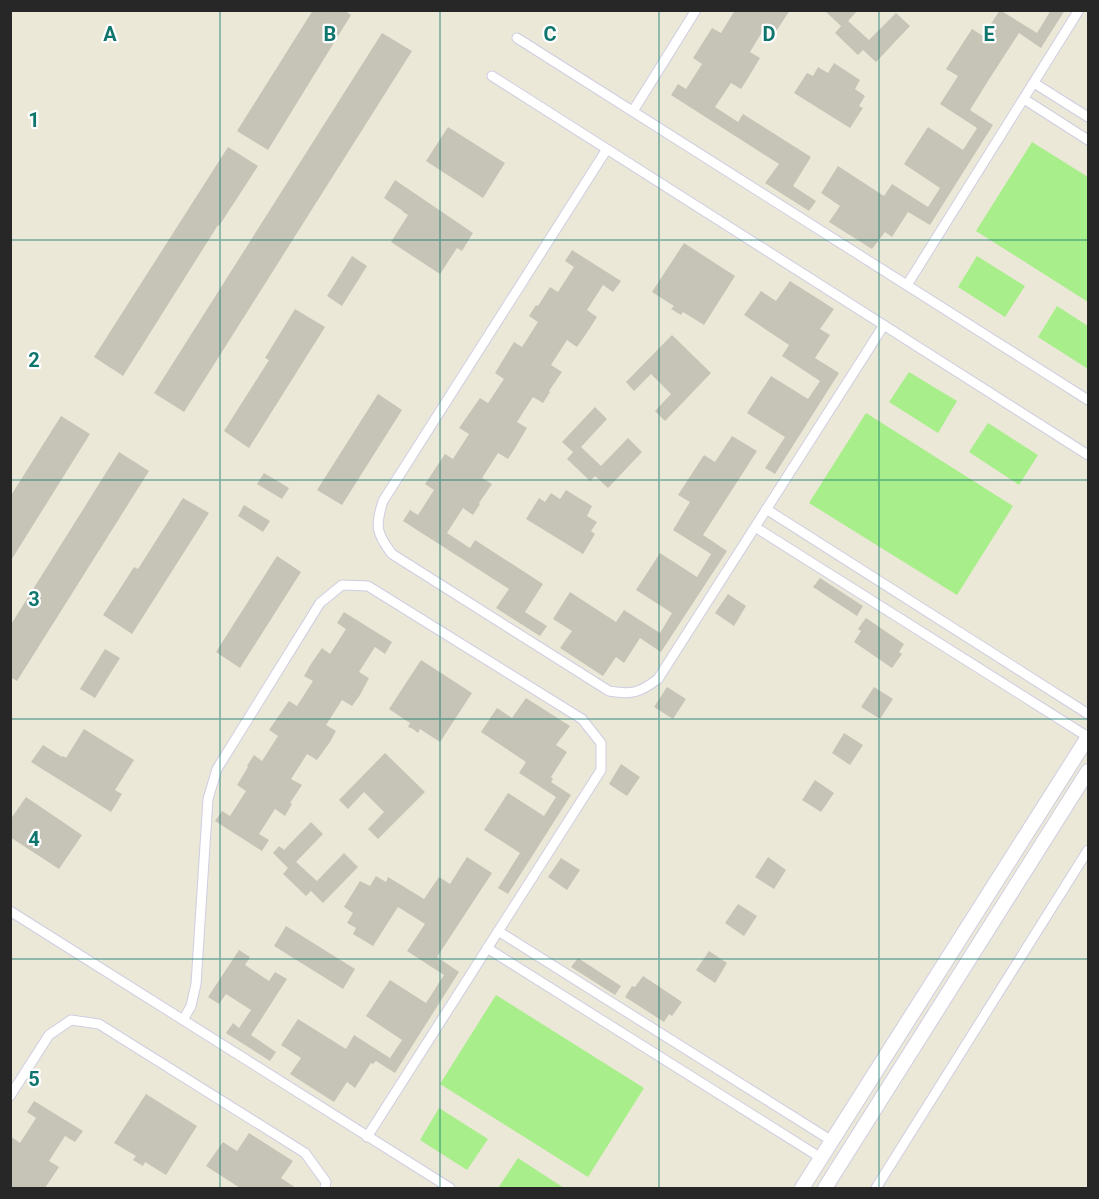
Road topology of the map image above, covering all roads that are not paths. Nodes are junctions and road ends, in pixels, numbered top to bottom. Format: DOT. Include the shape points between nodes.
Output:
graph roads {
  1 [pos="696,10"];
  2 [pos="1079,10"];
  3 [pos="517,38"];
  4 [pos="492,76"];
  5 [pos="1034,83"];
  6 [pos="1024,99"];
  7 [pos="633,111"];
  8 [pos="1089,117"];
  9 [pos="1089,140"];
  10 [pos="607,149"];
  11 [pos="907,285"];
  12 [pos="884,325"];
  13 [pos="1089,400"];
  14 [pos="1089,455"];
  15 [pos="766,509"];
  16 [pos="755,527"];
  17 [pos="1089,714"];
  18 [pos="1088,737"];
  19 [pos="1089,771"];
  20 [pos="1089,850"];
  21 [pos="10,911"];
  22 [pos="498,931"];
  23 [pos="487,948"];
  24 [pos="183,1020"];
  25 [pos="664,1035"];
  26 [pos="653,1052"];
  27 [pos="10,1096"];
  28 [pos="367,1137"];
  29 [pos="832,1141"];
  30 [pos="821,1158"];
  31 [pos="325,1188"];
  32 [pos="450,1188"];
  33 [pos="802,1188"];
  34 [pos="825,1188"];
  35 [pos="876,1188"];
  1 -- 7 [label="street"];
  2 -- 5 [label="street"];
  3 -- 7 [label="street"];
  4 -- 10 [label="street"];
  5 -- 6 [label="street"];
  5 -- 8 [label="street"];
  6 -- 9 [label="street"];
  6 -- 11 [label="street"];
  7 -- 11 [label="street"];
  10 -- 12 [label="street"];
  10 -- 16 [label="street" via="383,501 378,519 380,538 392,554 609,691 625,694 643,690 658,679"];
  11 -- 13 [label="street"];
  12 -- 14 [label="street"];
  12 -- 15 [label="street"];
  15 -- 16 [label="street"];
  15 -- 17 [label="street"];
  16 -- 18 [label="street"];
  18 -- 29 [label="main road"];
  19 -- 34 [label="main road"];
  20 -- 35 [label="street"];
  21 -- 24 [label="street"];
  22 -- 23 [label="street"];
  22 -- 24 [label="street" via="601,770 601,743 582,719 368,586 342,585 320,603 217,770 208,799 196,984"];
  22 -- 25 [label="street"];
  23 -- 26 [label="street"];
  23 -- 28 [label="street"];
  24 -- 28 [label="street"];
  25 -- 26 [label="street"];
  25 -- 29 [label="street"];
  26 -- 30 [label="street"];
  27 -- 31 [label="street" via="49,1035 71,1020 99,1024 305,1153 326,1182"];
  28 -- 32 [label="street"];
  29 -- 30 [label="main road"];
  30 -- 33 [label="main road"];
}
